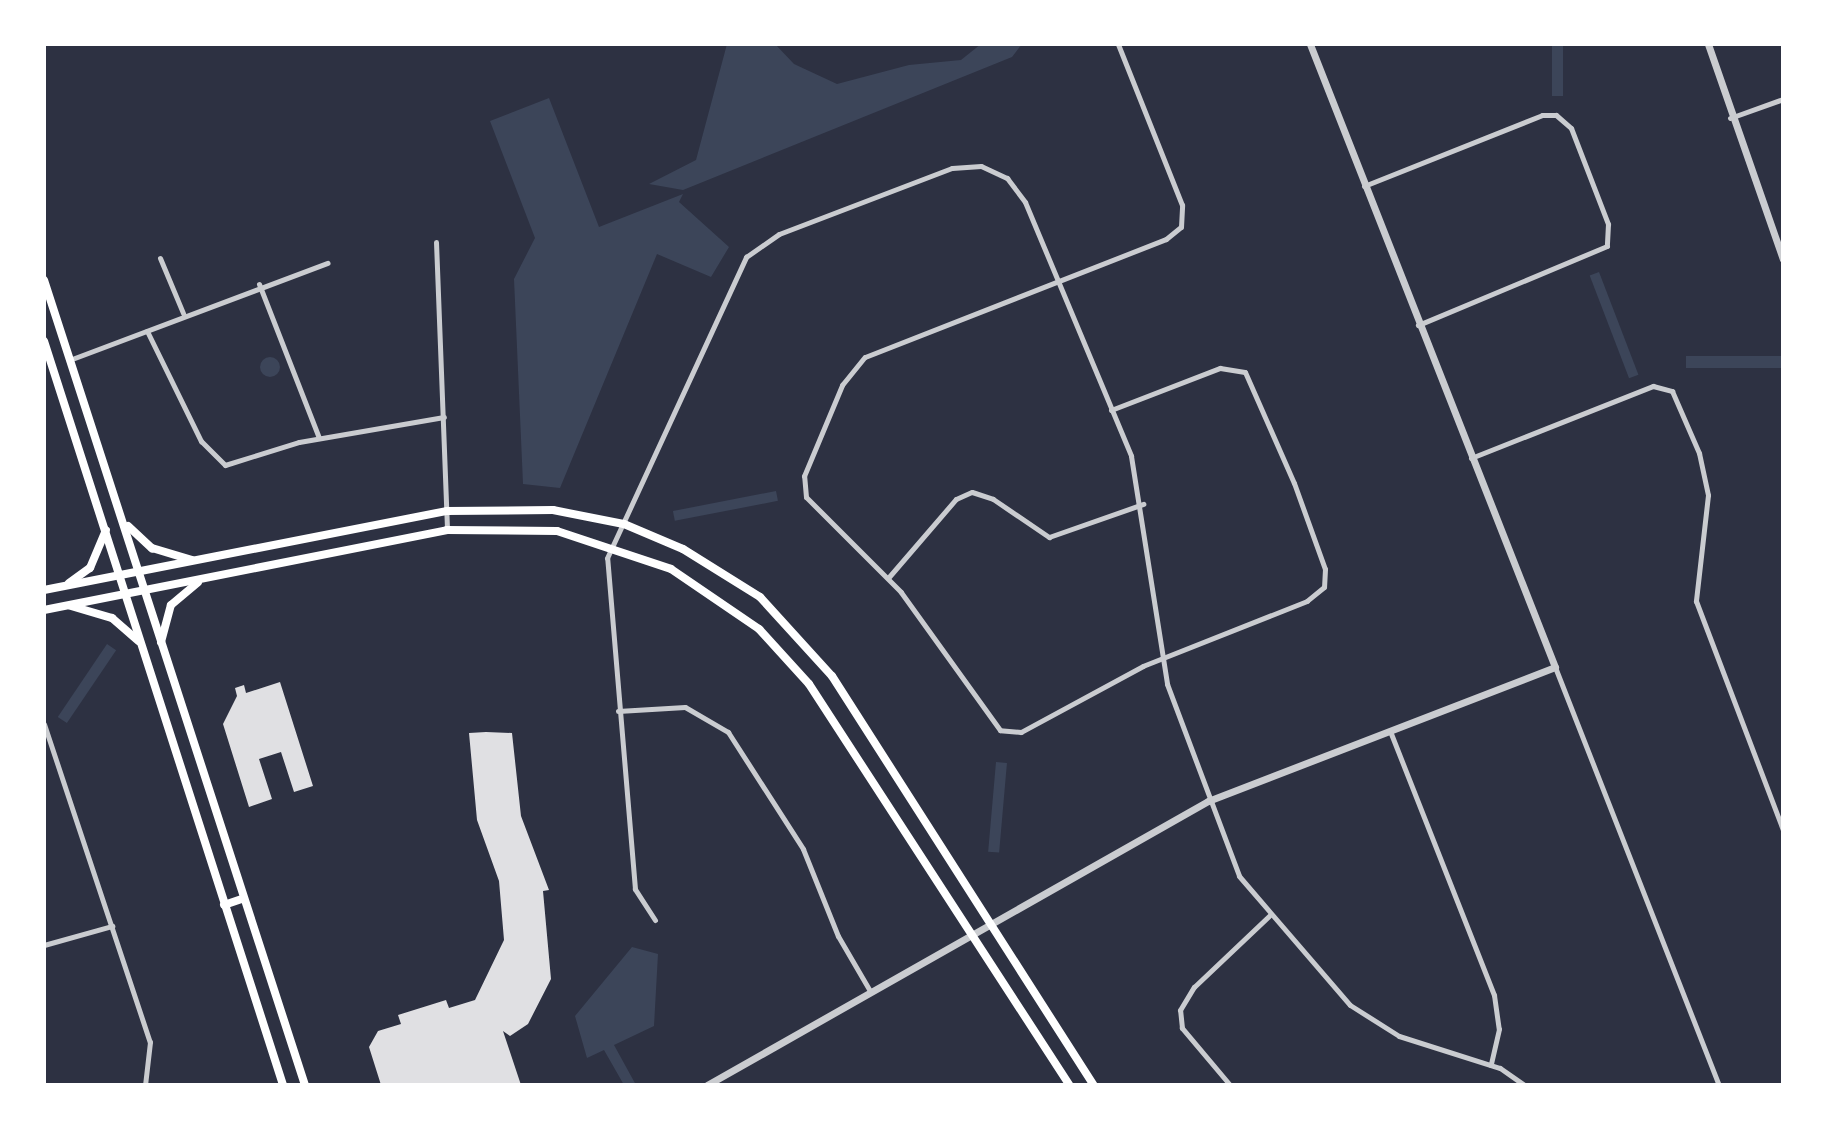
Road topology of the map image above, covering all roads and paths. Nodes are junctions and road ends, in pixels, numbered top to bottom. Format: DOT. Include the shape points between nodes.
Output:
graph roads {
  1 [pos="1118,44"];
  2 [pos="1310,44"];
  3 [pos="1708,44"];
  4 [pos="1783,99"];
  5 [pos="1730,118"];
  6 [pos="1364,186"];
  7 [pos="436,242"];
  8 [pos="160,258"];
  9 [pos="1783,260"];
  10 [pos="328,263"];
  11 [pos="44,280"];
  12 [pos="1058,282"];
  13 [pos="259,284"];
  14 [pos="183,313"];
  15 [pos="1419,325"];
  16 [pos="148,331"];
  17 [pos="44,341"];
  18 [pos="72,359"];
  19 [pos="1111,410"];
  20 [pos="444,417"];
  21 [pos="319,438"];
  22 [pos="1471,458"];
  23 [pos="1143,504"];
  24 [pos="447,511"];
  25 [pos="126,524"];
  26 [pos="624,524"];
  27 [pos="107,527"];
  28 [pos="447,530"];
  29 [pos="613,545"];
  30 [pos="198,560"];
  31 [pos="139,571"];
  32 [pos="121,575"];
  33 [pos="206,578"];
  34 [pos="888,578"];
  35 [pos="59,587"];
  36 [pos="44,590"];
  37 [pos="144,590"];
  38 [pos="125,593"];
  39 [pos="64,605"];
  40 [pos="44,610"];
  41 [pos="160,645"];
  42 [pos="141,646"];
  43 [pos="1161,659"];
  44 [pos="1555,667"];
  45 [pos="618,711"];
  46 [pos="44,724"];
  47 [pos="1390,731"];
  48 [pos="1208,801"];
  49 [pos="1783,830"];
  50 [pos="244,898"];
  51 [pos="225,905"];
  52 [pos="1270,915"];
  53 [pos="654,920"];
  54 [pos="991,921"];
  55 [pos="112,926"];
  56 [pos="972,933"];
  57 [pos="44,945"];
  58 [pos="870,991"];
  59 [pos="1491,1065"];
  60 [pos="145,1085"];
  61 [pos="283,1085"];
  62 [pos="305,1085"];
  63 [pos="707,1085"];
  64 [pos="1069,1085"];
  65 [pos="1094,1085"];
  66 [pos="1230,1085"];
  67 [pos="1524,1085"];
  68 [pos="1719,1085"];
  1 -- 12 [label="street" via="1184,220 1166,239"];
  2 -- 6 [label="street"];
  3 -- 5 [label="street"];
  4 -- 5 [label="street"];
  5 -- 9 [label="street"];
  6 -- 15 [label="street"];
  6 -- 15 [label="street" via="1542,115 1556,116 1571,128 1608,224 1607,246"];
  7 -- 20 [label="street"];
  8 -- 14 [label="street"];
  10 -- 13 [label="street"];
  11 -- 18 [label="main road"];
  12 -- 19 [label="street"];
  12 -- 26 [label="street" via="1017,188 981,166 952,168 766,241 730,281"];
  12 -- 34 [label="street" via="875,352 856,363 842,384 803,486 813,506"];
  13 -- 14 [label="street"];
  13 -- 21 [label="street"];
  14 -- 16 [label="street"];
  15 -- 22 [label="street"];
  16 -- 18 [label="street"];
  16 -- 21 [label="street" via="216,461 235,463"];
  17 -- 27 [label="main road"];
  18 -- 25 [label="main road"];
  19 -- 23 [label="street"];
  19 -- 43 [label="street" via="1220,369 1245,372 1325,569 1324,587 1307,601"];
  20 -- 21 [label="street"];
  20 -- 24 [label="street"];
  22 -- 44 [label="street"];
  22 -- 49 [label="street" via="1654,386 1672,391 1699,453 1708,495 1695,581 1699,615"];
  23 -- 34 [label="street" via="1049,537 993,499 972,492 956,499"];
  23 -- 43 [label="street"];
  24 -- 26 [label="main road" via="553,510"];
  24 -- 28 [label="street"];
  24 -- 30 [label="main road"];
  25 -- 30 [label="main road" via="152,548"];
  25 -- 31 [label="main road"];
  26 -- 29 [label="street"];
  26 -- 54 [label="main road" via="710,563 760,597 803,639 891,763"];
  27 -- 32 [label="main road"];
  27 -- 35 [label="main road" via="90,568"];
  28 -- 29 [label="main road" via="557,531"];
  28 -- 33 [label="main road"];
  29 -- 45 [label="street" via="605,569"];
  29 -- 56 [label="main road" via="698,583 786,656 872,774"];
  30 -- 31 [label="main road"];
  31 -- 32 [label="main road"];
  31 -- 37 [label="main road"];
  32 -- 35 [label="main road"];
  32 -- 38 [label="main road"];
  33 -- 37 [label="main road"];
  33 -- 41 [label="main road" via="171,605"];
  34 -- 43 [label="street" via="1000,730 1021,732"];
  35 -- 36 [label="main road"];
  37 -- 38 [label="main road"];
  37 -- 41 [label="main road"];
  38 -- 39 [label="main road"];
  38 -- 42 [label="main road"];
  39 -- 40 [label="main road"];
  39 -- 42 [label="main road" via="112,618"];
  41 -- 50 [label="main road"];
  42 -- 51 [label="main road"];
  43 -- 48 [label="street"];
  44 -- 47 [label="street"];
  44 -- 68 [label="street"];
  45 -- 53 [label="street" via="635,889"];
  45 -- 58 [label="street" via="685,707 728,732 803,849 838,936"];
  46 -- 55 [label="street"];
  47 -- 48 [label="street"];
  47 -- 59 [label="street" via="1494,995 1499,1029"];
  48 -- 52 [label="street" via="1239,876"];
  48 -- 54 [label="street"];
  50 -- 51 [label="main road"];
  50 -- 62 [label="main road"];
  51 -- 61 [label="main road"];
  52 -- 59 [label="street" via="1329,986 1372,1020 1428,1049"];
  52 -- 66 [label="street" via="1194,987 1180,1010 1182,1027"];
  54 -- 56 [label="street"];
  54 -- 65 [label="main road"];
  55 -- 57 [label="street"];
  55 -- 60 [label="street" via="149,1042"];
  56 -- 58 [label="street"];
  56 -- 64 [label="main road"];
  58 -- 63 [label="street"];
  59 -- 67 [label="street"];
}
